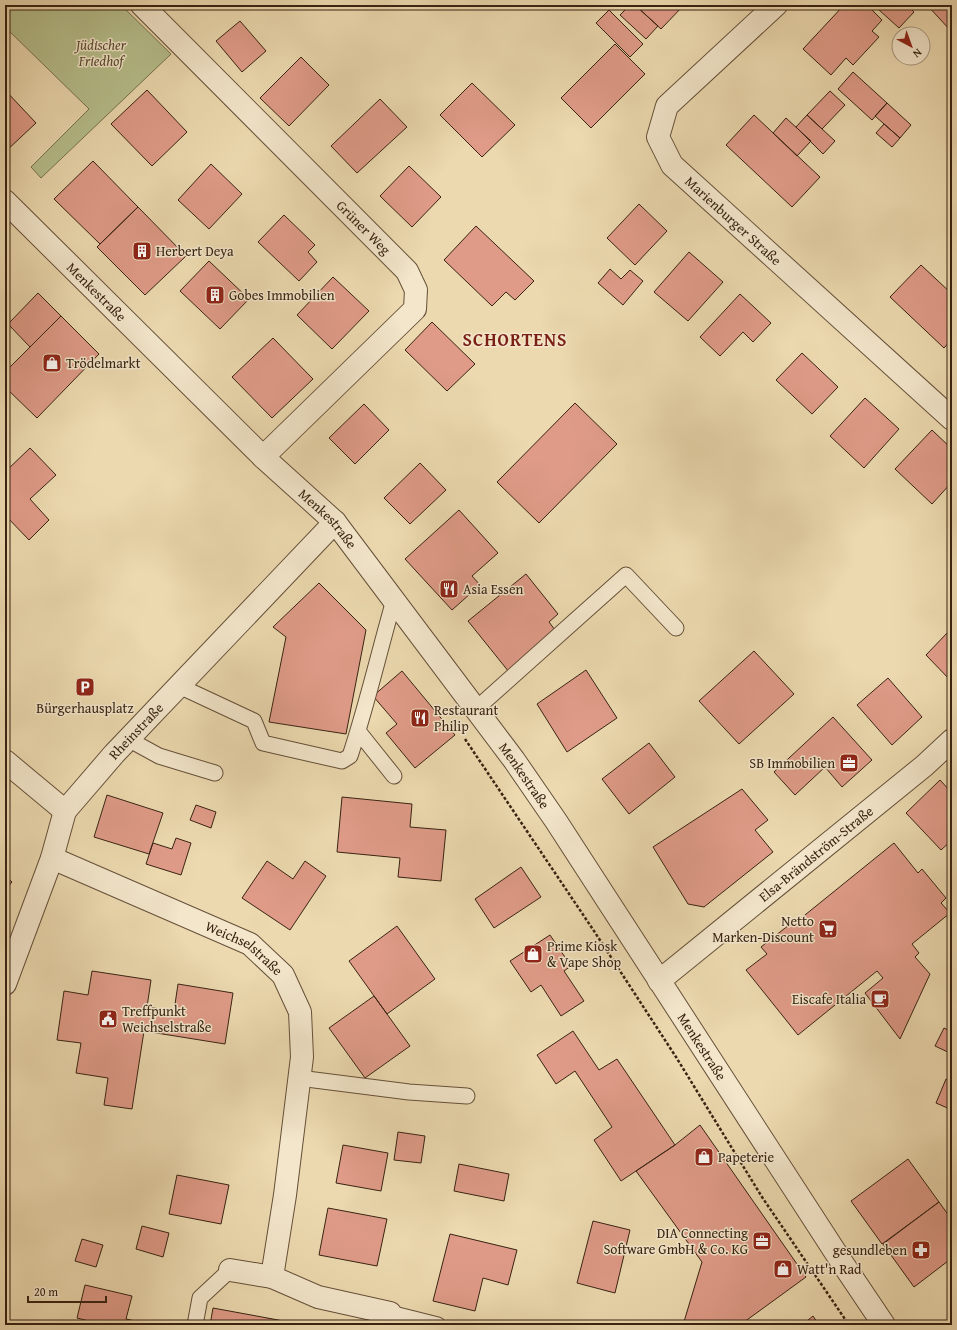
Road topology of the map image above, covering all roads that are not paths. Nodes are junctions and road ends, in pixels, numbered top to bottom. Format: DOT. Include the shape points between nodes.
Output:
graph roads {
  1 [pos="142,5"];
  2 [pos="776,5"];
  3 [pos="5,201"];
  4 [pos="952,419"];
  5 [pos="263,457"];
  6 [pos="335,522"];
  7 [pos="394,600"];
  8 [pos="676,628"];
  9 [pos="179,686"];
  10 [pos="476,709"];
  11 [pos="358,731"];
  12 [pos="128,739"];
  13 [pos="952,740"];
  14 [pos="5,761"];
  15 [pos="215,773"];
  16 [pos="394,776"];
  17 [pos="65,811"];
  18 [pos="52,858"];
  19 [pos="659,981"];
  20 [pos="5,984"];
  21 [pos="299,1078"];
  22 [pos="467,1096"];
  23 [pos="230,1270"];
  24 [pos="272,1278"];
  25 [pos="390,1313"];
  26 [pos="195,1325"];
  27 [pos="438,1325"];
  28 [pos="884,1325"];
  1 -- 5 [label="street, Grüner Weg" via="408,271 416,290 415,309"];
  2 -- 4 [label="street, Marienburger Straße" via="667,106 658,137 672,165"];
  3 -- 5 [label="street, Menkestraße"];
  5 -- 6 [label="street, Menkestraße"];
  6 -- 7 [label="street, Menkestraße"];
  6 -- 9 [label="street, Rheinstraße"];
  7 -- 10 [label="street, Menkestraße"];
  7 -- 11 [label="lane"];
  8 -- 10 [label="lane" via="626,575"];
  9 -- 11 [label="lane" via="254,721 263,743 342,761 350,756"];
  9 -- 12 [label="street, Rheinstraße"];
  10 -- 19 [label="street, Menkestraße" via="556,821"];
  11 -- 16 [label="lane"];
  12 -- 15 [label="lane" via="159,756"];
  12 -- 17 [label="street, Rheinstraße"];
  13 -- 19 [label="street, Elsa-Brändström-Straße" via="924,766"];
  14 -- 17 [label="street"];
  17 -- 18 [label="street, Rheinstraße"];
  18 -- 20 [label="street, Rheinstraße"];
  18 -- 21 [label="street, Weichselstraße" via="250,944 283,975 300,1012 302,1057"];
  19 -- 28 [label="street, Menkestraße"];
  21 -- 22 [label="lane" via="409,1092"];
  21 -- 24 [label="street, Weichselstraße"];
  23 -- 24 [label="street"];
  23 -- 26 [label="lane" via="200,1298"];
  24 -- 25 [label="street" via="318,1297"];
  25 -- 27 [label="lane"];
}
